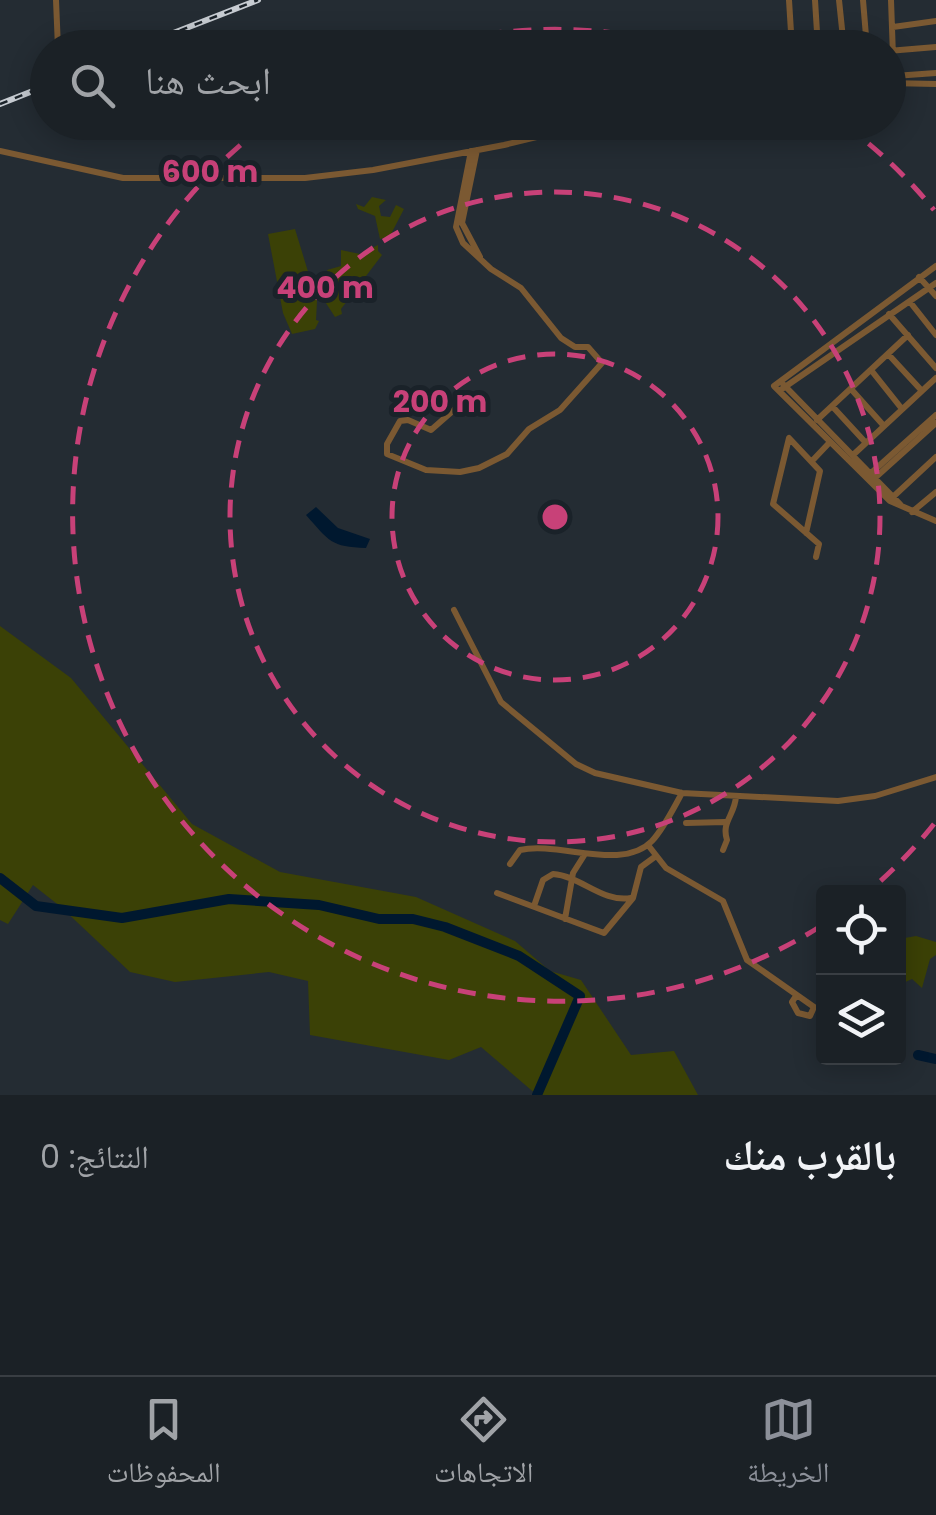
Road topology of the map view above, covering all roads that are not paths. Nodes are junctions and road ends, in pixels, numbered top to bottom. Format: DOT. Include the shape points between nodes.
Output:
graph roads {
  1 [pos="56,0"];
  2 [pos="789,0"];
  3 [pos="815,0"];
  4 [pos="839,0"];
  5 [pos="863,0"];
  6 [pos="894,0"];
  7 [pos="936,20"];
  8 [pos="893,26"];
  9 [pos="57,30"];
  10 [pos="791,30"];
  11 [pos="817,30"];
  12 [pos="842,30"];
  13 [pos="866,30"];
  14 [pos="893,30"];
  15 [pos="936,47"];
  16 [pos="906,50"];
  17 [pos="936,73"];
  18 [pos="906,78"];
  19 [pos="906,82"];
  20 [pos="936,84"];
  21 [pos="519,140"];
  22 [pos="474,150"];
  23 [pos="0,151"];
  24 [pos="936,266"];
  25 [pos="919,277"];
  26 [pos="932,286"];
  27 [pos="896,294"];
  28 [pos="936,296"];
  29 [pos="906,304"];
  30 [pos="877,309"];
  31 [pos="887,316"];
  32 [pos="858,323"];
  33 [pos="863,332"];
  34 [pos="936,334"];
  35 [pos="908,336"];
  36 [pos="837,338"];
  37 [pos="843,346"];
  38 [pos="888,354"];
  39 [pos="821,356"];
  40 [pos="936,368"];
  41 [pos="871,370"];
  42 [pos="936,378"];
  43 [pos="782,386"];
  44 [pos="851,388"];
  45 [pos="922,391"];
  46 [pos="832,406"];
  47 [pos="455,409"];
  48 [pos="902,409"];
  49 [pos="936,415"];
  50 [pos="817,420"];
  51 [pos="936,422"];
  52 [pos="884,426"];
  53 [pos="833,440"];
  54 [pos="866,443"];
  55 [pos="853,455"];
  56 [pos="936,457"];
  57 [pos="812,461"];
  58 [pos="873,475"];
  59 [pos="936,492"];
  60 [pos="894,496"];
  61 [pos="900,505"];
  62 [pos="912,512"];
  63 [pos="936,521"];
  64 [pos="806,532"];
  65 [pos="816,558"];
  66 [pos="454,610"];
  67 [pos="936,777"];
  68 [pos="682,793"];
  69 [pos="736,796"];
  70 [pos="726,822"];
  71 [pos="686,823"];
  72 [pos="648,844"];
  73 [pos="723,850"];
  74 [pos="586,853"];
  75 [pos="656,856"];
  76 [pos="510,864"];
  77 [pos="572,877"];
  78 [pos="497,893"];
  79 [pos="633,898"];
  80 [pos="534,906"];
  81 [pos="565,919"];
  82 [pos="796,996"];
  1 -- 9 [label="street"];
  2 -- 10 [label="street"];
  3 -- 11 [label="street"];
  4 -- 12 [label="street"];
  5 -- 13 [label="street"];
  6 -- 8 [label="street"];
  7 -- 8 [label="street"];
  8 -- 14 [label="street"];
  15 -- 16 [label="street"];
  17 -- 18 [label="street"];
  19 -- 20 [label="street"];
  21 -- 22 [label="street"];
  22 -- 23 [label="street" via="373,170 280,178 123,178"];
  22 -- 47 [label="street" via="462,223 469,246 521,288 561,338 588,347 602,364 560,410 479,468 426,470 386,452 401,420 431,430"];
  24 -- 25 [label="street"];
  25 -- 26 [label="street"];
  25 -- 27 [label="street"];
  26 -- 28 [label="street"];
  26 -- 29 [label="street"];
  27 -- 29 [label="street"];
  27 -- 30 [label="street"];
  29 -- 31 [label="street"];
  29 -- 34 [label="street"];
  30 -- 31 [label="street"];
  30 -- 32 [label="street"];
  31 -- 33 [label="street"];
  31 -- 35 [label="street"];
  32 -- 33 [label="street"];
  32 -- 36 [label="street"];
  33 -- 37 [label="street"];
  35 -- 38 [label="street"];
  35 -- 40 [label="street"];
  36 -- 37 [label="street"];
  36 -- 39 [label="street"];
  37 -- 39 [label="street"];
  38 -- 41 [label="street"];
  38 -- 45 [label="street"];
  39 -- 43 [label="street"];
  41 -- 44 [label="street"];
  41 -- 48 [label="street"];
  42 -- 45 [label="street"];
  43 -- 50 [label="street"];
  43 -- 53 [label="street"];
  44 -- 46 [label="street"];
  44 -- 52 [label="street"];
  45 -- 48 [label="street"];
  46 -- 50 [label="street"];
  46 -- 54 [label="street"];
  48 -- 52 [label="street"];
  49 -- 58 [label="street"];
  50 -- 53 [label="street"];
  51 -- 58 [label="street"];
  52 -- 54 [label="street"];
  53 -- 55 [label="street"];
  53 -- 57 [label="street"];
  53 -- 61 [label="street"];
  54 -- 55 [label="street"];
  55 -- 58 [label="street"];
  56 -- 60 [label="street"];
  57 -- 64 [label="street" via="820,471"];
  57 -- 64 [label="street" via="788,438 773,504"];
  58 -- 60 [label="street"];
  59 -- 62 [label="street"];
  60 -- 61 [label="street"];
  61 -- 62 [label="street"];
  62 -- 63 [label="street"];
  64 -- 65 [label="street" via="819,544"];
  66 -- 68 [label="street" via="500,702 576,764"];
  67 -- 69 [label="street" via="853,800"];
  68 -- 69 [label="street"];
  68 -- 72 [label="street"];
  69 -- 70 [label="street"];
  70 -- 71 [label="street"];
  70 -- 73 [label="street"];
  72 -- 74 [label="street" via="624,856"];
  72 -- 75 [label="street"];
  74 -- 76 [label="street" via="522,849"];
  74 -- 77 [label="street"];
  75 -- 79 [label="street" via="641,868"];
  75 -- 82 [label="street" via="718,896 746,959"];
  77 -- 79 [label="street" via="609,896"];
  77 -- 80 [label="street" via="546,876"];
  77 -- 81 [label="street"];
  78 -- 80 [label="street"];
  79 -- 81 [label="street" via="604,933"];
  80 -- 81 [label="street"];
}
